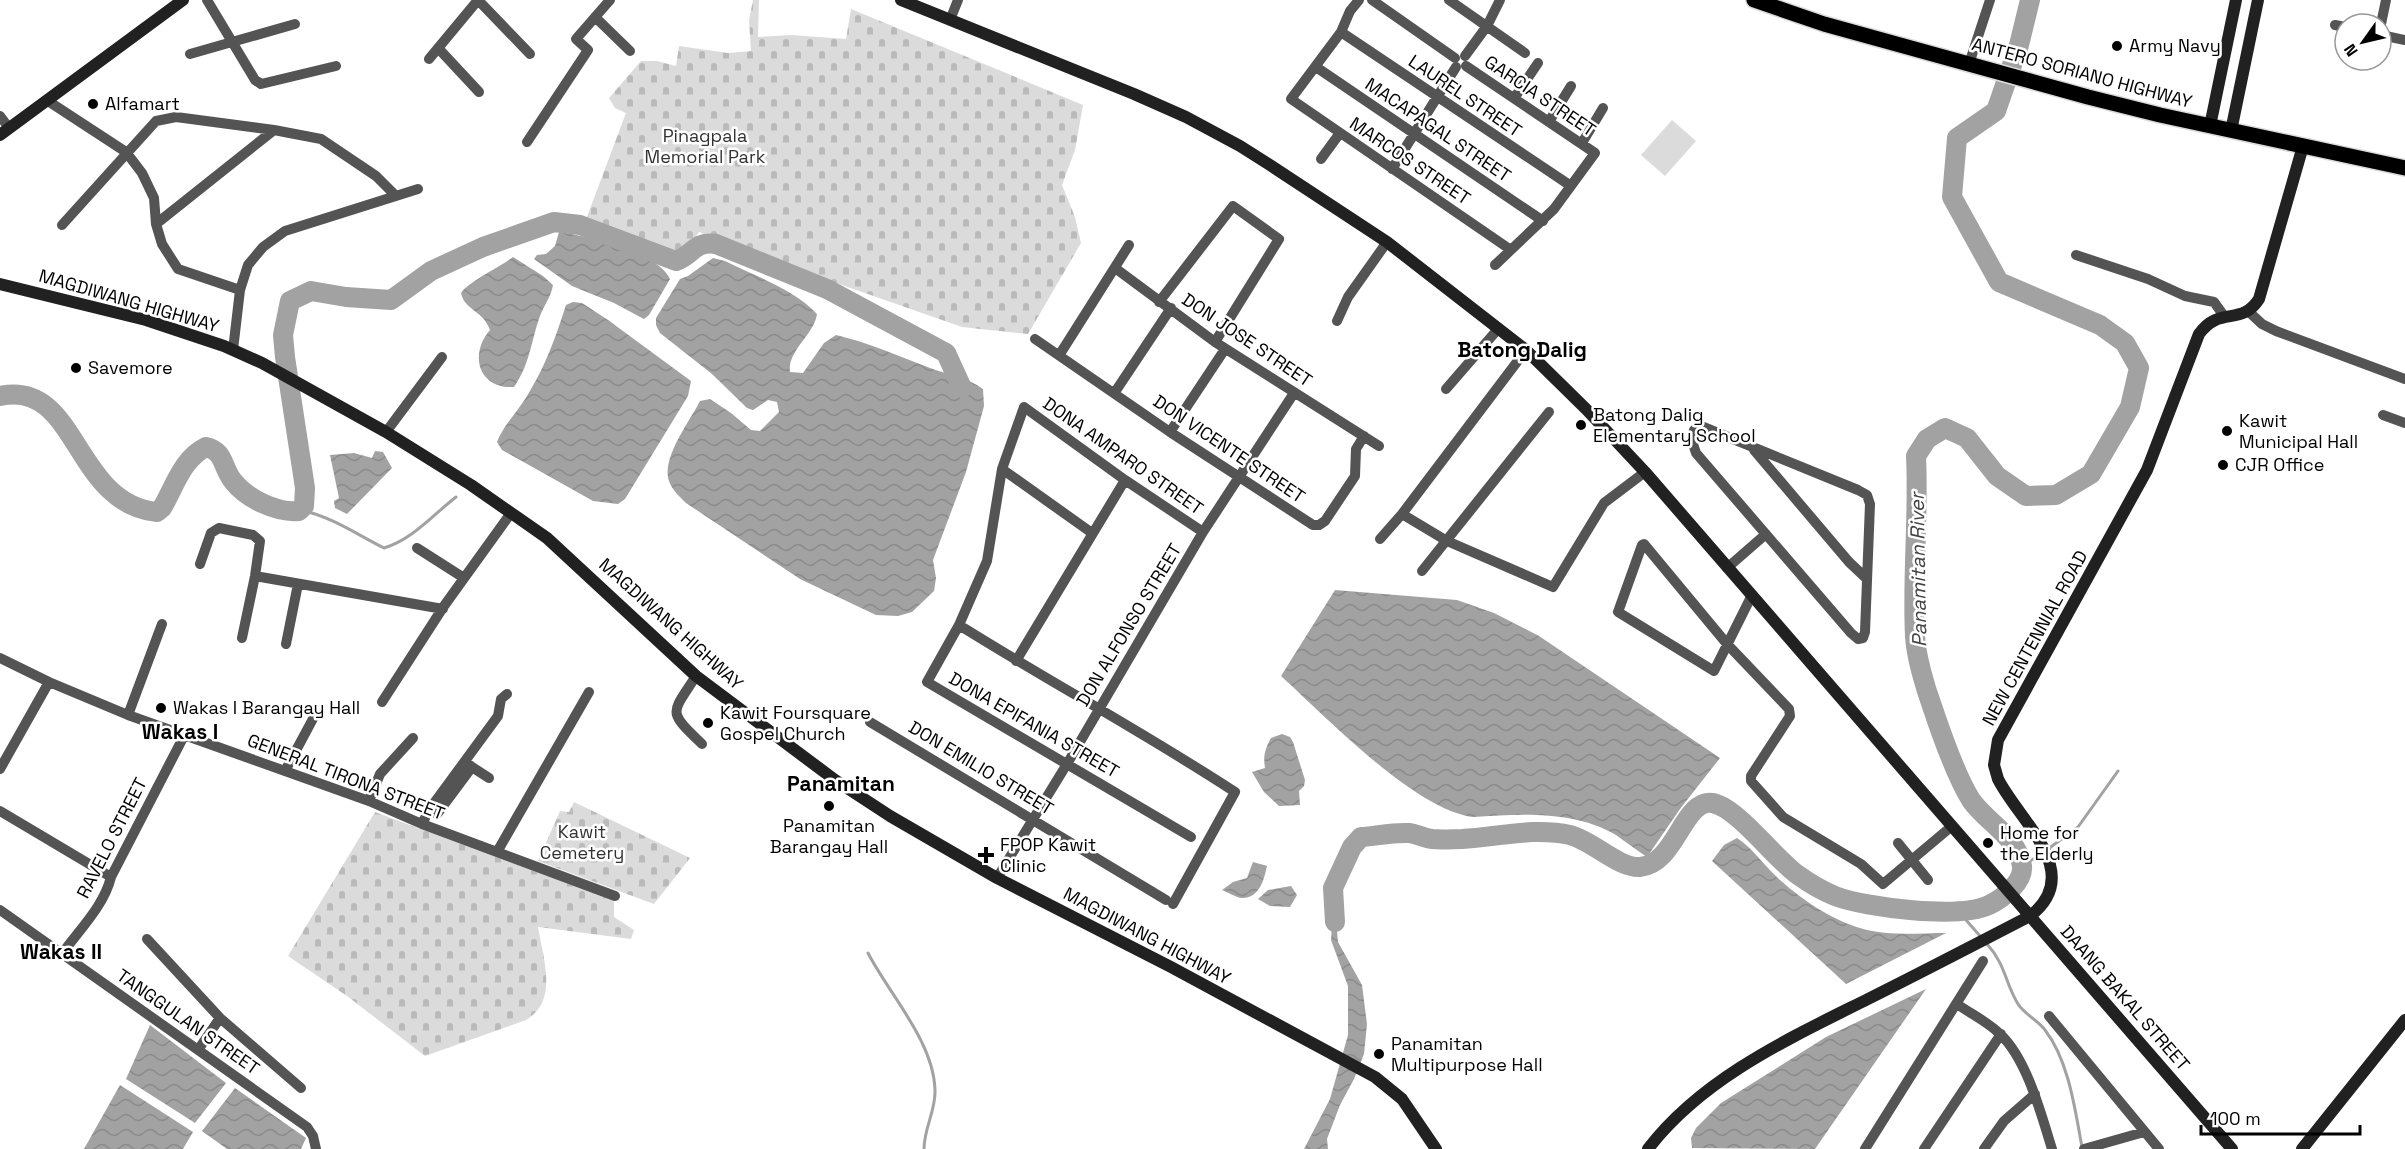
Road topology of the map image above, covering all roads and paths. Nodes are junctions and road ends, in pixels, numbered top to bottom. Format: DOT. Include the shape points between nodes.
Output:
graph roads {
  1 [pos="183,0"];
  2 [pos="207,0"];
  3 [pos="478,0"];
  4 [pos="610,0"];
  5 [pos="901,0"];
  6 [pos="958,0"];
  7 [pos="1359,0"];
  8 [pos="1372,0"];
  9 [pos="1449,0"];
  10 [pos="1500,0"];
  11 [pos="1754,0"];
  12 [pos="1990,0"];
  13 [pos="2236,0"];
  14 [pos="2258,0"];
  15 [pos="595,17"];
  16 [pos="950,20"];
  17 [pos="295,24"];
  18 [pos="1487,26"];
  19 [pos="1341,32"];
  20 [pos="233,42"];
  21 [pos="438,48"];
  22 [pos="630,51"];
  23 [pos="1525,53"];
  24 [pos="189,54"];
  25 [pos="530,54"];
  26 [pos="429,59"];
  27 [pos="1461,62"];
  28 [pos="1538,63"];
  29 [pos="1970,64"];
  30 [pos="336,66"];
  31 [pos="1316,67"];
  32 [pos="1571,86"];
  33 [pos="479,92"];
  34 [pos="1437,98"];
  35 [pos="1515,98"];
  36 [pos="48,101"];
  37 [pos="1603,108"];
  38 [pos="0,116"];
  39 [pos="1550,120"];
  40 [pos="2210,126"];
  41 [pos="274,130"];
  42 [pos="2231,130"];
  43 [pos="4,132"];
  44 [pos="1340,133"];
  45 [pos="1415,134"];
  46 [pos="527,142"];
  47 [pos="1582,143"];
  48 [pos="2303,146"];
  49 [pos="126,152"];
  50 [pos="1322,159"];
  51 [pos="2405,168"];
  52 [pos="1392,169"];
  53 [pos="1571,186"];
  54 [pos="418,189"];
  55 [pos="396,196"];
  56 [pos="1542,221"];
  57 [pos="156,224"];
  58 [pos="62,225"];
  59 [pos="1387,242"];
  60 [pos="1129,245"];
  61 [pos="1510,250"];
  62 [pos="2076,255"];
  63 [pos="1495,265"];
  64 [pos="1114,268"];
  65 [pos="0,284"];
  66 [pos="240,290"];
  67 [pos="1159,302"];
  68 [pos="1171,309"];
  69 [pos="2248,311"];
  70 [pos="2224,316"];
  71 [pos="1337,321"];
  72 [pos="1498,329"];
  73 [pos="1035,339"];
  74 [pos="1215,342"];
  75 [pos="1226,349"];
  76 [pos="233,350"];
  77 [pos="1526,350"];
  78 [pos="1060,354"];
  79 [pos="442,357"];
  80 [pos="2405,379"];
  81 [pos="1446,389"];
  82 [pos="1115,392"];
  83 [pos="1294,393"];
  84 [pos="1024,407"];
  85 [pos="1549,412"];
  86 [pos="2383,415"];
  87 [pos="2405,423"];
  88 [pos="386,432"];
  89 [pos="1170,432"];
  90 [pos="1364,436"];
  91 [pos="1379,446"];
  92 [pos="1754,449"];
  93 [pos="1002,469"];
  94 [pos="1645,472"];
  95 [pos="1240,477"];
  96 [pos="1125,480"];
  97 [pos="511,513"];
  98 [pos="1402,514"];
  99 [pos="1203,532"];
  100 [pos="1092,533"];
  101 [pos="1766,534"];
  102 [pos="1380,540"];
  103 [pos="1447,541"];
  104 [pos="417,548"];
  105 [pos="200,564"];
  106 [pos="1726,568"];
  107 [pos="1422,571"];
  108 [pos="255,576"];
  109 [pos="464,578"];
  110 [pos="1866,579"];
  111 [pos="298,584"];
  112 [pos="1751,597"];
  113 [pos="443,609"];
  114 [pos="162,624"];
  115 [pos="959,625"];
  116 [pos="242,638"];
  117 [pos="286,644"];
  118 [pos="1727,644"];
  119 [pos="0,658"];
  120 [pos="1016,661"];
  121 [pos="696,675"];
  122 [pos="49,682"];
  123 [pos="589,692"];
  124 [pos="507,694"];
  125 [pos="382,702"];
  126 [pos="1099,708"];
  127 [pos="315,715"];
  128 [pos="128,716"];
  129 [pos="870,722"];
  130 [pos="184,734"];
  131 [pos="413,738"];
  132 [pos="702,744"];
  133 [pos="469,764"];
  134 [pos="1067,764"];
  135 [pos="0,769"];
  136 [pos="285,771"];
  137 [pos="489,778"];
  138 [pos="369,801"];
  139 [pos="0,811"];
  140 [pos="1033,818"];
  141 [pos="422,824"];
  142 [pos="1952,826"];
  143 [pos="1191,837"];
  144 [pos="1898,843"];
  145 [pos="497,852"];
  146 [pos="1911,860"];
  147 [pos="111,877"];
  148 [pos="997,878"];
  149 [pos="1928,880"];
  150 [pos="615,896"];
  151 [pos="0,910"];
  152 [pos="2030,916"];
  153 [pos="147,939"];
  154 [pos="62,954"];
  155 [pos="1983,961"];
  156 [pos="1957,1004"];
  157 [pos="2049,1016"];
  158 [pos="220,1018"];
  159 [pos="2405,1020"];
  160 [pos="2001,1034"];
  161 [pos="198,1050"];
  162 [pos="300,1088"];
  163 [pos="2035,1094"];
  164 [pos="2144,1132"];
  165 [pos="316,1149"];
  166 [pos="1436,1149"];
  167 [pos="1648,1149"];
  168 [pos="1865,1149"];
  169 [pos="1924,1149"];
  170 [pos="1984,1149"];
  171 [pos="2052,1149"];
  172 [pos="2084,1149"];
  173 [pos="2159,1149"];
  174 [pos="2232,1149"];
  175 [pos="2302,1149"];
  1 -- 36 [label="street"];
  2 -- 20 [label="street"];
  3 -- 21 [label="street"];
  3 -- 25 [label="street"];
  4 -- 15 [label="street"];
  5 -- 16 [label="street, DAANG BAKAL STREET"];
  6 -- 16 [label="street"];
  7 -- 19 [label="street"];
  8 -- 27 [label="street, GARCIA STREET"];
  9 -- 18 [label="street"];
  10 -- 18 [label="street"];
  11 -- 29 [label="main road, ANTERO SORIANO HIGHWAY" via="1824,24"];
  12 -- 29 [label="street"];
  13 -- 40 [label="street"];
  14 -- 42 [label="street"];
  15 -- 22 [label="street"];
  15 -- 46 [label="street" via="576,39 588,50"];
  16 -- 59 [label="street, DAANG BAKAL STREET" via="1186,117 1240,146"];
  17 -- 20 [label="street"];
  18 -- 23 [label="street"];
  18 -- 27 [label="street"];
  19 -- 31 [label="street"];
  19 -- 34 [label="street, LAUREL STREET"];
  20 -- 24 [label="street"];
  20 -- 30 [label="street" via="261,84"];
  21 -- 26 [label="street"];
  21 -- 33 [label="street"];
  27 -- 34 [label="street"];
  27 -- 35 [label="street, GARCIA STREET"];
  28 -- 35 [label="street"];
  29 -- 40 [label="main road, ANTERO SORIANO HIGHWAY"];
  31 -- 44 [label="street, MARCOS STREET" via="1291,99"];
  31 -- 45 [label="street, MACAPAGAL STREET"];
  32 -- 39 [label="street"];
  34 -- 45 [label="street"];
  34 -- 53 [label="street, LAUREL STREET"];
  35 -- 39 [label="street, GARCIA STREET"];
  36 -- 43 [label="street"];
  36 -- 49 [label="street"];
  37 -- 47 [label="street"];
  38 -- 43 [label="street"];
  39 -- 47 [label="street, GARCIA STREET"];
  40 -- 42 [label="main road, ANTERO SORIANO HIGHWAY"];
  41 -- 49 [label="street" via="176,117 156,121"];
  41 -- 55 [label="street" via="321,139 376,176"];
  41 -- 57 [label="street"];
  42 -- 48 [label="main road, ANTERO SORIANO HIGHWAY"];
  44 -- 50 [label="street"];
  44 -- 52 [label="street, MARCOS STREET"];
  45 -- 52 [label="street"];
  45 -- 56 [label="street, MACAPAGAL STREET"];
  47 -- 53 [label="street, GARCIA STREET" via="1595,153"];
  48 -- 51 [label="main road, ANTERO SORIANO HIGHWAY"];
  48 -- 69 [label="street" via="2261,291"];
  49 -- 57 [label="street" via="154,198"];
  49 -- 58 [label="street"];
  52 -- 61 [label="street, MARCOS STREET"];
  53 -- 56 [label="street"];
  54 -- 55 [label="street"];
  55 -- 66 [label="street" via="285,231 263,247 248,265"];
  56 -- 61 [label="street"];
  57 -- 66 [label="street" via="162,244 178,269"];
  59 -- 71 [label="street" via="1348,297"];
  59 -- 72 [label="street, DAANG BAKAL STREET"];
  60 -- 64 [label="street"];
  61 -- 63 [label="street"];
  62 -- 70 [label="street" via="2185,296 2214,302"];
  64 -- 67 [label="street, DON JOSE STREET"];
  64 -- 78 [label="street"];
  65 -- 76 [label="street, MAGDIWANG HIGHWAY" via="146,320"];
  66 -- 76 [label="street"];
  67 -- 68 [label="street, DON JOSE STREET"];
  67 -- 74 [label="street" via="1233,206 1279,239"];
  68 -- 74 [label="street, DON JOSE STREET"];
  68 -- 82 [label="street"];
  69 -- 70 [label="street, NEW CENTENNIAL ROAD"];
  69 -- 80 [label="street" via="2277,331"];
  70 -- 152 [label="street, NEW CENTENNIAL ROAD" via="2210,322 2199,334 2147,470 1998,740 1994,765 1998,779 2046,851 2053,876 2042,905"];
  72 -- 77 [label="street, DAANG BAKAL STREET"];
  72 -- 81 [label="street"];
  73 -- 78 [label="street, DON VICENTE STREET"];
  74 -- 75 [label="street, DON JOSE STREET"];
  75 -- 83 [label="street, DON JOSE STREET"];
  75 -- 89 [label="street"];
  76 -- 88 [label="street, MAGDIWANG HIGHWAY"];
  77 -- 94 [label="street, DAANG BAKAL STREET"];
  77 -- 98 [label="street"];
  78 -- 82 [label="street, DON VICENTE STREET"];
  79 -- 88 [label="street"];
  82 -- 89 [label="street, DON VICENTE STREET"];
  83 -- 90 [label="street, DON JOSE STREET"];
  83 -- 95 [label="street, DON ALFONSO STREET"];
  84 -- 93 [label="street, DONA EPIFANIA STREET"];
  84 -- 96 [label="street, DONA AMPARO STREET"];
  85 -- 103 [label="street"];
  86 -- 87 [label="street"];
  88 -- 97 [label="street, MAGDIWANG HIGHWAY"];
  89 -- 95 [label="street, DON VICENTE STREET"];
  90 -- 91 [label="street, DON JOSE STREET"];
  90 -- 95 [label="street, DON VICENTE STREET" via="1356,449 1355,476 1319,525 1313,525"];
  92 -- 101 [label="street" via="1701,426 1694,430 1696,453"];
  92 -- 110 [label="street"];
  92 -- 110 [label="street" via="1867,495 1870,504"];
  93 -- 100 [label="street"];
  93 -- 115 [label="street, DONA EPIFANIA STREET" via="987,561"];
  94 -- 103 [label="street" via="1604,503 1553,587"];
  94 -- 106 [label="street, DAANG BAKAL STREET"];
  95 -- 99 [label="street, DON ALFONSO STREET"];
  96 -- 99 [label="street, DONA AMPARO STREET"];
  96 -- 100 [label="street"];
  97 -- 109 [label="street"];
  97 -- 121 [label="street, MAGDIWANG HIGHWAY" via="570,557"];
  98 -- 102 [label="street"];
  98 -- 103 [label="street"];
  99 -- 126 [label="street, DON ALFONSO STREET"];
  100 -- 120 [label="street"];
  101 -- 106 [label="street"];
  101 -- 110 [label="street" via="1858,639 1865,632"];
  103 -- 107 [label="street"];
  104 -- 109 [label="street"];
  105 -- 108 [label="street" via="214,529 253,535 260,541"];
  106 -- 112 [label="street, DAANG BAKAL STREET"];
  108 -- 111 [label="street"];
  108 -- 116 [label="street"];
  109 -- 113 [label="street"];
  111 -- 113 [label="street"];
  111 -- 117 [label="street"];
  112 -- 118 [label="street"];
  112 -- 142 [label="street, DAANG BAKAL STREET"];
  113 -- 125 [label="street"];
  114 -- 128 [label="street"];
  115 -- 120 [label="street, DON EMILIO STREET"];
  115 -- 134 [label="street, DONA EPIFANIA STREET" via="927,682"];
  118 -- 118 [label="street" via="1644,544 1642,545 1618,612 1714,671"];
  118 -- 146 [label="street" via="1789,709 1790,716 1751,781 1783,817 1861,864 1883,884"];
  119 -- 122 [label="street, GENERAL TIRONA STREET"];
  120 -- 126 [label="street, DON EMILIO STREET"];
  121 -- 132 [label="street" via="677,706 676,715"];
  121 -- 148 [label="street, MAGDIWANG HIGHWAY" via="835,780"];
  122 -- 128 [label="street, GENERAL TIRONA STREET"];
  122 -- 135 [label="street"];
  123 -- 145 [label="street"];
  124 -- 133 [label="street"];
  126 -- 134 [label="street, DON ALFONSO STREET"];
  126 -- 140 [label="street, DON EMILIO STREET" via="1235,792 1170,902"];
  127 -- 136 [label="street"];
  128 -- 130 [label="street, GENERAL TIRONA STREET"];
  129 -- 140 [label="street, DON EMILIO STREET"];
  130 -- 136 [label="street, GENERAL TIRONA STREET"];
  130 -- 147 [label="street, RAVELO STREET"];
  131 -- 138 [label="street" via="380,774"];
  133 -- 137 [label="street"];
  133 -- 141 [label="street" via="429,810"];
  134 -- 140 [label="street, DON ALFONSO STREET"];
  134 -- 143 [label="street, DONA EPIFANIA STREET"];
  136 -- 138 [label="street, GENERAL TIRONA STREET"];
  138 -- 141 [label="street, GENERAL TIRONA STREET"];
  139 -- 147 [label="street"];
  140 -- 148 [label="street, DON ALFONSO STREET"];
  141 -- 145 [label="street, GENERAL TIRONA STREET"];
  142 -- 146 [label="street"];
  142 -- 152 [label="street, DAANG BAKAL STREET"];
  144 -- 146 [label="street"];
  145 -- 150 [label="street, GENERAL TIRONA STREET"];
  146 -- 149 [label="street"];
  147 -- 154 [label="street, RAVELO STREET" via="96,908"];
  148 -- 166 [label="street, MAGDIWANG HIGHWAY" via="1382,1082 1402,1099"];
  151 -- 154 [label="street, TANGGULAN STREET"];
  152 -- 167 [label="street, NEW CENTENNIAL ROAD" via="1743,1067 1687,1107"];
  152 -- 174 [label="street, DAANG BAKAL STREET"];
  153 -- 158 [label="street"];
  154 -- 161 [label="street, TANGGULAN STREET"];
  155 -- 156 [label="street"];
  156 -- 160 [label="street"];
  156 -- 168 [label="street"];
  157 -- 164 [label="street"];
  158 -- 161 [label="street"];
  158 -- 162 [label="street"];
  159 -- 175 [label="street"];
  160 -- 163 [label="street"];
  160 -- 169 [label="street"];
  161 -- 165 [label="street, TANGGULAN STREET" via="307,1127"];
  163 -- 170 [label="street" via="2004,1121"];
  163 -- 171 [label="street"];
  164 -- 172 [label="street"];
  164 -- 173 [label="street"];
}
